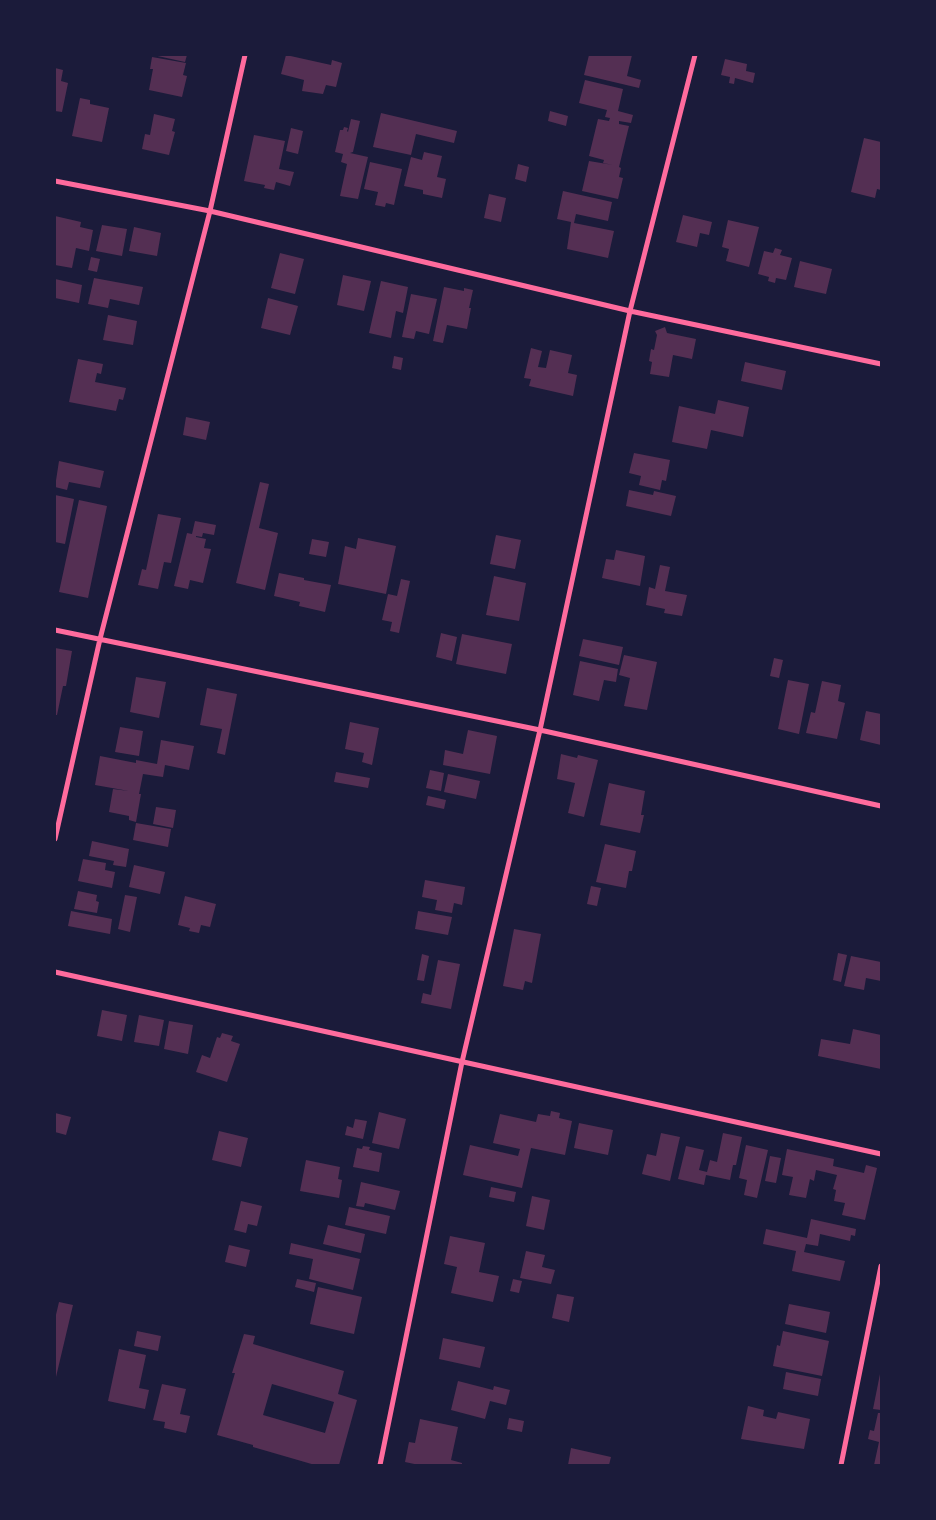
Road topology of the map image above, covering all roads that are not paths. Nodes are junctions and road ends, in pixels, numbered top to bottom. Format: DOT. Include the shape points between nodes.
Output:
graph roads {
  1 [pos="245,55"];
  2 [pos="695,55"];
  3 [pos="55,181"];
  4 [pos="210,211"];
  5 [pos="630,310"];
  6 [pos="881,364"];
  7 [pos="55,630"];
  8 [pos="100,639"];
  9 [pos="540,730"];
  10 [pos="881,806"];
  11 [pos="55,839"];
  12 [pos="55,972"];
  13 [pos="462,1062"];
  14 [pos="881,1154"];
  15 [pos="881,1266"];
  16 [pos="380,1465"];
  17 [pos="842,1465"];
  1 -- 4 [label="street"];
  2 -- 5 [label="street"];
  3 -- 4 [label="street"];
  4 -- 5 [label="street"];
  4 -- 8 [label="street"];
  5 -- 6 [label="street"];
  5 -- 9 [label="street"];
  7 -- 8 [label="street"];
  8 -- 9 [label="street"];
  8 -- 11 [label="street"];
  9 -- 10 [label="street"];
  9 -- 13 [label="street"];
  12 -- 13 [label="street"];
  13 -- 14 [label="street"];
  13 -- 16 [label="street"];
  15 -- 17 [label="street"];
}
